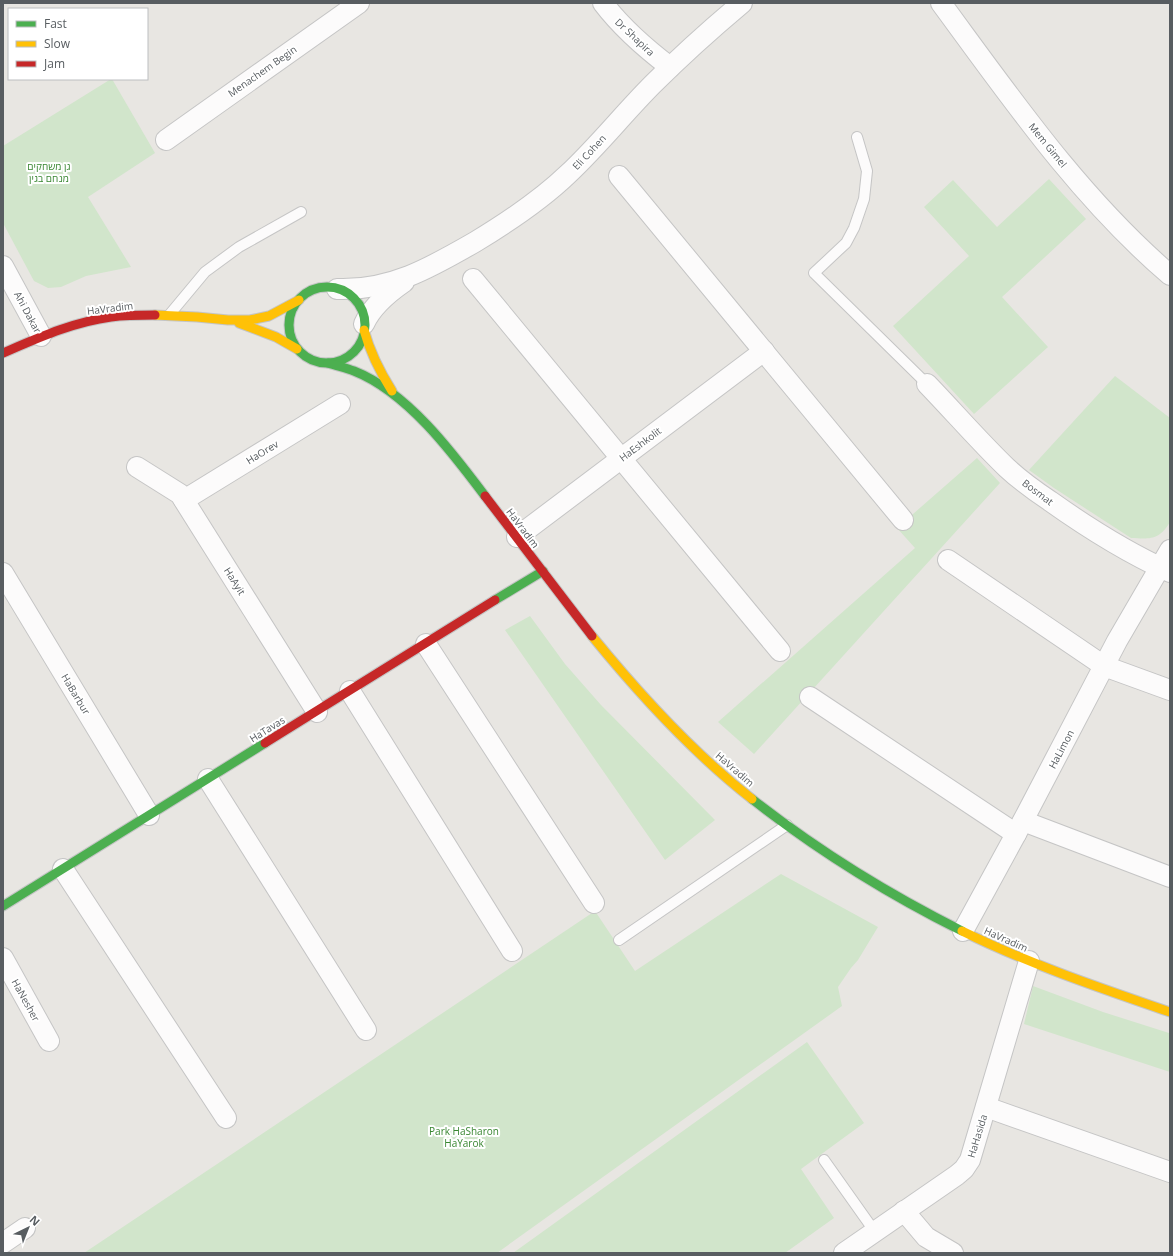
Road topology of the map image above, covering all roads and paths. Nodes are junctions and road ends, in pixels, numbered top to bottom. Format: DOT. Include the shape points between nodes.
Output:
graph roads {
  1 [pos="359,3"];
  2 [pos="603,3"];
  3 [pos="742,3"];
  4 [pos="941,3"];
  5 [pos="670,67"];
  6 [pos="857,137"];
  7 [pos="166,140"];
  8 [pos="619,176"];
  9 [pos="301,212"];
  10 [pos="3,266"];
  11 [pos="415,274"];
  12 [pos="1170,274"];
  13 [pos="472,279"];
  14 [pos="337,289"];
  15 [pos="299,300"];
  16 [pos="168,316"];
  17 [pos="226,320"];
  18 [pos="364,327"];
  19 [pos="41,336"];
  20 [pos="297,348"];
  21 [pos="764,351"];
  22 [pos="3,353"];
  23 [pos="328,363"];
  24 [pos="927,384"];
  25 [pos="397,398"];
  26 [pos="340,404"];
  27 [pos="621,459"];
  28 [pos="136,467"];
  29 [pos="184,500"];
  30 [pos="904,520"];
  31 [pos="517,538"];
  32 [pos="1170,550"];
  33 [pos="948,560"];
  34 [pos="1165,570"];
  35 [pos="543,571"];
  36 [pos="3,573"];
  37 [pos="426,644"];
  38 [pos="780,651"];
  39 [pos="1104,666"];
  40 [pos="1170,690"];
  41 [pos="350,691"];
  42 [pos="810,697"];
  43 [pos="317,712"];
  44 [pos="208,779"];
  45 [pos="149,815"];
  46 [pos="787,825"];
  47 [pos="1020,828"];
  48 [pos="63,869"];
  49 [pos="1170,878"];
  50 [pos="594,902"];
  51 [pos="3,906"];
  52 [pos="963,931"];
  53 [pos="619,940"];
  54 [pos="512,951"];
  55 [pos="3,958"];
  56 [pos="1029,961"];
  57 [pos="1170,1012"];
  58 [pos="366,1030"];
  59 [pos="49,1041"];
  60 [pos="986,1107"];
  61 [pos="226,1118"];
  62 [pos="824,1160"];
  63 [pos="1170,1172"];
  64 [pos="904,1212"];
  65 [pos="25,1228"];
  66 [pos="875,1232"];
  67 [pos="3,1243"];
  68 [pos="844,1253"];
  69 [pos="954,1253"];
  1 -- 7 [label="street, Menachem Begin"];
  2 -- 5 [label="street, Dr Shapira" via="623,27"];
  3 -- 5 [label="street, Eli Cohen"];
  4 -- 12 [label="street, Mem Gimel" via="1070,172 1112,219"];
  5 -- 11 [label="street, Eli Cohen" via="576,166 549,190 502,225"];
  6 -- 24 [label="lane" via="866,171 864,199 846,243 814,273"];
  8 -- 21 [label="street"];
  9 -- 16 [label="lane" via="239,247 205,272"];
  10 -- 19 [label="street, Ahi Dakar"];
  11 -- 14 [label="street, Eli Cohen" via="373,287"];
  11 -- 18 [label="street, Eli Cohen" via="381,300"];
  13 -- 27 [label="street"];
  14 -- 15 [label="street" via="320,288 308,292"];
  14 -- 18 [label="street" via="348,294 356,302 362,313"];
  15 -- 17 [label="street, HaVradim" via="265,317 242,321"];
  15 -- 20 [label="street" via="292,310 289,326 291,338"];
  16 -- 17 [label="street, HaVradim"];
  16 -- 19 [label="street, HaVradim" via="94,320"];
  17 -- 20 [label="street, HaVradim" via="264,331 286,340"];
  18 -- 23 [label="street" via="361,341 354,351 339,361"];
  18 -- 25 [label="street, HaVradim" via="370,352"];
  19 -- 22 [label="street, HaVradim"];
  20 -- 23 [label="street" via="311,360"];
  21 -- 27 [label="street, HaEshkolit"];
  21 -- 30 [label="street"];
  23 -- 25 [label="street, HaVradim" via="357,372 378,383"];
  24 -- 34 [label="street, Bosmat" via="1008,468 1038,493 1100,534"];
  25 -- 31 [label="street, HaVradim" via="452,452"];
  26 -- 29 [label="street, HaOrev"];
  27 -- 31 [label="street, HaEshkolit"];
  27 -- 38 [label="street"];
  28 -- 29 [label="street, HaAyit" via="180,494"];
  29 -- 43 [label="street, HaAyit"];
  31 -- 35 [label="street, HaVradim"];
  32 -- 34 [label="street, HaLimon"];
  33 -- 39 [label="street"];
  34 -- 39 [label="street, HaLimon"];
  35 -- 37 [label="street, HaTavas"];
  35 -- 46 [label="street, HaVradim" via="592,636 679,734 729,780"];
  36 -- 45 [label="street, HaBarbur"];
  37 -- 41 [label="street, HaTavas"];
  37 -- 50 [label="street"];
  39 -- 40 [label="street"];
  39 -- 47 [label="street, HaLimon"];
  41 -- 43 [label="street, HaTavas"];
  41 -- 54 [label="street"];
  42 -- 47 [label="street"];
  43 -- 44 [label="street, HaTavas"];
  44 -- 45 [label="street, HaTavas"];
  44 -- 58 [label="street"];
  45 -- 48 [label="street, HaTavas"];
  46 -- 52 [label="street, HaVradim" via="838,861 892,894"];
  46 -- 53 [label="lane"];
  47 -- 49 [label="street"];
  47 -- 52 [label="street, HaLimon"];
  48 -- 51 [label="street, HaTavas"];
  48 -- 61 [label="street"];
  52 -- 56 [label="street, HaVradim"];
  55 -- 59 [label="street, HaNesher"];
  56 -- 57 [label="street, HaVradim"];
  56 -- 60 [label="street, HaHasida"];
  60 -- 63 [label="street"];
  60 -- 64 [label="street, HaHasida" via="970,1160 964,1169"];
  62 -- 66 [label="lane"];
  64 -- 66 [label="street, HaHasida"];
  64 -- 69 [label="street" via="926,1237"];
  65 -- 67 [label="street"];
  66 -- 68 [label="street, HaHasida"];
}
